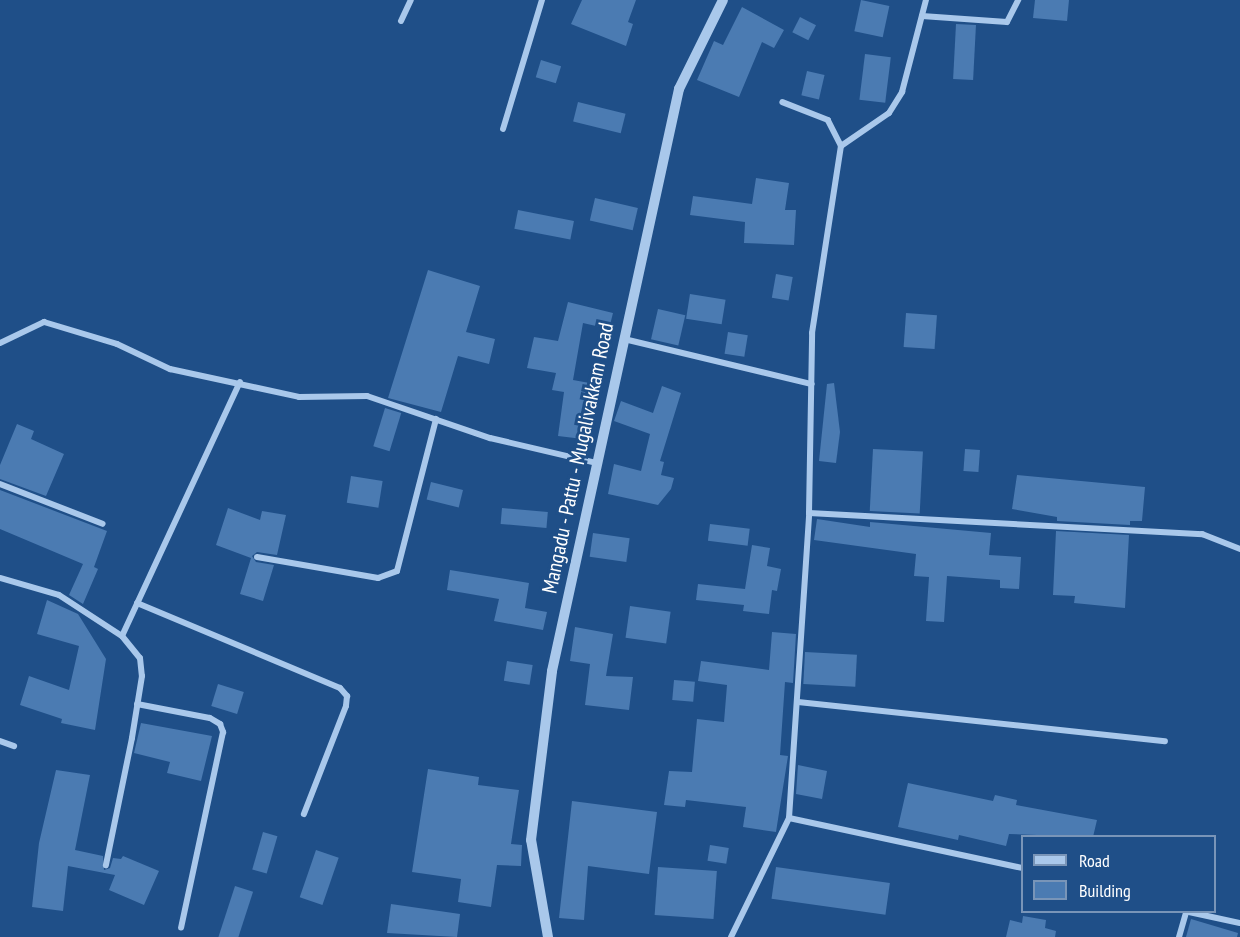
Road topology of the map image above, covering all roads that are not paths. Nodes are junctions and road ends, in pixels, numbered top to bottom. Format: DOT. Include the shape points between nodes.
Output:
graph roads {
  1 [pos="411,0"];
  2 [pos="542,0"];
  3 [pos="723,0"];
  4 [pos="926,0"];
  5 [pos="1018,0"];
  6 [pos="922,16"];
  7 [pos="401,21"];
  8 [pos="782,102"];
  9 [pos="503,129"];
  10 [pos="841,146"];
  11 [pos="624,339"];
  12 [pos="0,343"];
  13 [pos="240,382"];
  14 [pos="812,384"];
  15 [pos="436,419"];
  16 [pos="597,463"];
  17 [pos="0,484"];
  18 [pos="809,513"];
  19 [pos="103,524"];
  20 [pos="1240,549"];
  21 [pos="257,557"];
  22 [pos="0,578"];
  23 [pos="137,603"];
  24 [pos="122,636"];
  25 [pos="798,702"];
  26 [pos="137,704"];
  27 [pos="0,741"];
  28 [pos="1164,741"];
  29 [pos="14,746"];
  30 [pos="304,814"];
  31 [pos="789,818"];
  32 [pos="106,865"];
  33 [pos="1021,868"];
  34 [pos="1187,913"];
  35 [pos="1192,913"];
  36 [pos="1240,923"];
  37 [pos="181,928"];
  38 [pos="548,937"];
  39 [pos="731,937"];
  40 [pos="1179,937"];
  1 -- 7 [label="street"];
  2 -- 9 [label="street"];
  3 -- 11 [label="street, Mangadu - Pattu - Mugalivakkam Road" via="679,89"];
  4 -- 6 [label="street"];
  5 -- 6 [label="street" via="1007,22"];
  6 -- 10 [label="street" via="902,92 889,113"];
  8 -- 10 [label="street" via="828,120"];
  10 -- 14 [label="street" via="812,333"];
  11 -- 14 [label="street"];
  11 -- 16 [label="street, Mangadu - Pattu - Mugalivakkam Road"];
  12 -- 13 [label="street" via="44,322 117,344 170,369"];
  13 -- 15 [label="street" via="299,398 367,396"];
  13 -- 23 [label="street"];
  14 -- 18 [label="street"];
  15 -- 16 [label="street" via="490,438"];
  15 -- 21 [label="street" via="403,561 397,571 378,578"];
  16 -- 38 [label="street, Mangadu - Pattu - Mugalivakkam Road" via="552,670 531,840"];
  17 -- 19 [label="street"];
  18 -- 20 [label="street" via="1202,534"];
  18 -- 25 [label="street"];
  22 -- 24 [label="street" via="59,595"];
  23 -- 24 [label="street"];
  23 -- 30 [label="street" via="340,688 346,696 346,706"];
  24 -- 26 [label="street" via="140,658"];
  25 -- 28 [label="street"];
  25 -- 31 [label="street"];
  26 -- 32 [label="street"];
  26 -- 37 [label="street" via="210,718 220,724 223,732"];
  27 -- 29 [label="street"];
  31 -- 33 [label="street"];
  31 -- 39 [label="street"];
  34 -- 40 [label="street"];
  35 -- 36 [label="street"];
}
